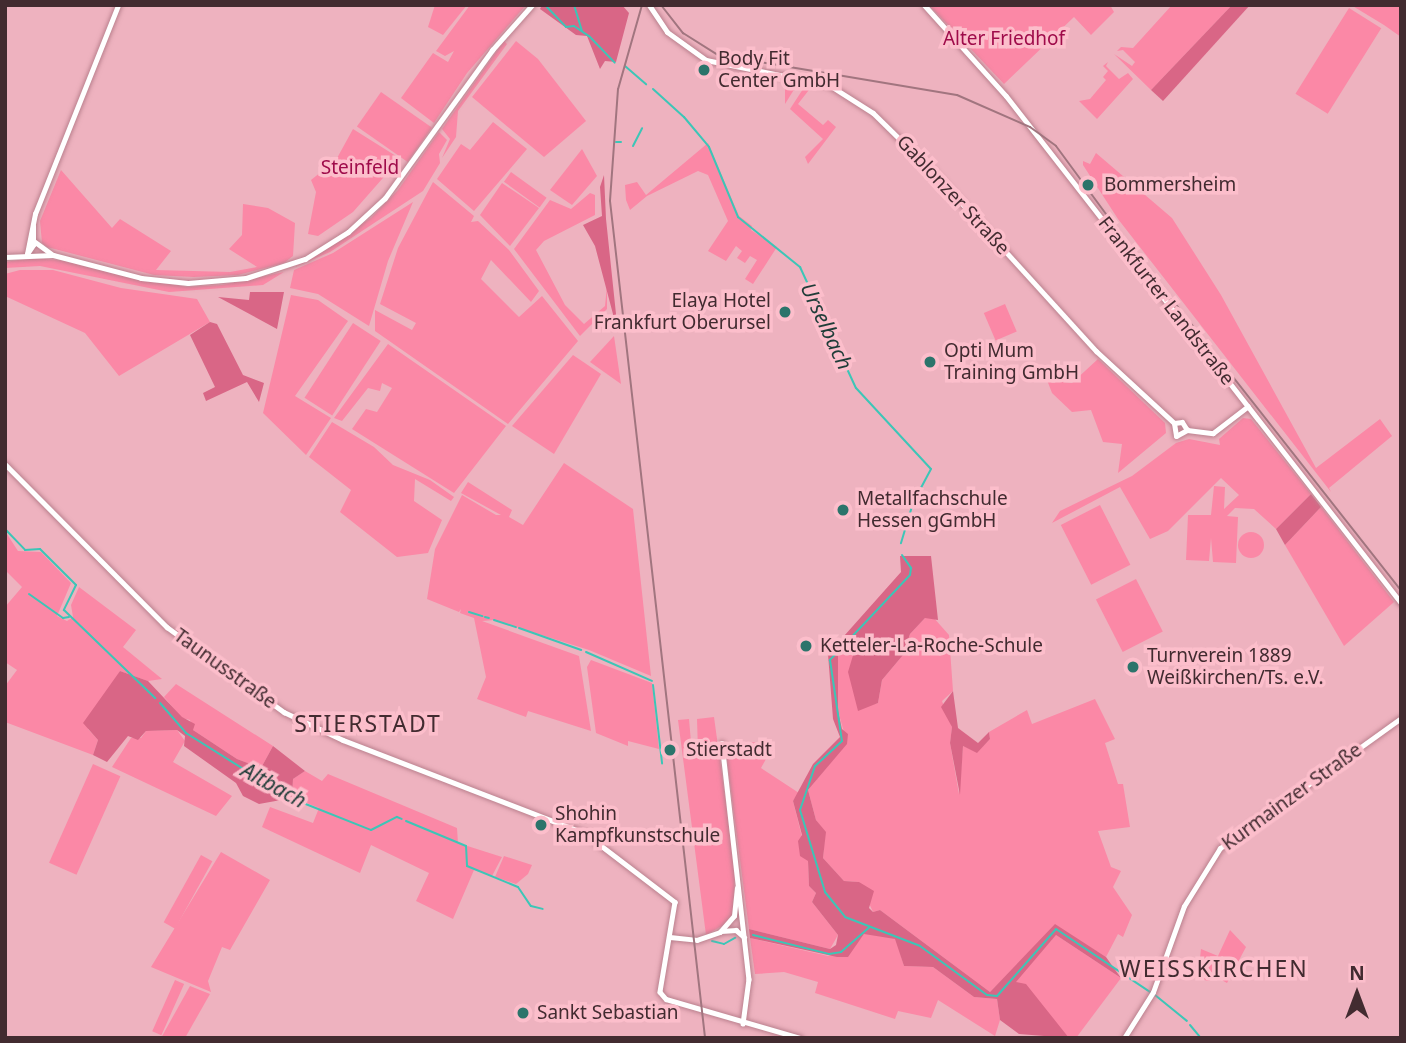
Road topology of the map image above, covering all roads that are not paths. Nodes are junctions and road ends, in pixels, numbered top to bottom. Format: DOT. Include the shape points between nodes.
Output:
graph roads {
  1 [pos="118,5"];
  2 [pos="532,5"];
  3 [pos="925,5"];
  4 [pos="651,6"];
  5 [pos="33,225"];
  6 [pos="33,241"];
  7 [pos="27,254"];
  8 [pos="53,255"];
  9 [pos="5,257"];
  10 [pos="1248,406"];
  11 [pos="1174,424"];
  12 [pos="1187,430"];
  13 [pos="5,464"];
  14 [pos="1401,603"];
  15 [pos="1401,718"];
  16 [pos="722,743"];
  17 [pos="738,873"];
  18 [pos="720,932"];
  19 [pos="670,937"];
  20 [pos="745,939"];
  21 [pos="743,1024"];
  22 [pos="800,1038"];
  23 [pos="1124,1038"];
  1 -- 5 [label="street"];
  2 -- 8 [label="main road" via="492,50 385,198 348,232 294,264 235,281 188,283 141,278"];
  3 -- 10 [label="main road, Frankfurter Landstraße" via="1006,96"];
  4 -- 11 [label="main road, Gablonzer Straße" via="684,47 713,63 812,81 855,99 909,146 1096,351"];
  5 -- 6 [label="street"];
  5 -- 7 [label="street"];
  6 -- 7 [label="street"];
  6 -- 8 [label="street"];
  7 -- 8 [label="main road"];
  7 -- 9 [label="main road"];
  10 -- 12 [label="main road" via="1213,433"];
  10 -- 14 [label="main road, Frankfurter Landstraße"];
  11 -- 12 [label="main road" via="1184,423"];
  11 -- 12 [label="main road" via="1176,436"];
  13 -- 19 [label="street, Taunusstraße" via="167,627 274,705 341,739 586,834 675,902"];
  15 -- 23 [label="main road, Kurmainzer Straße" via="1220,848 1184,906 1153,992"];
  16 -- 17 [label="street"];
  17 -- 18 [label="street" via="734,916"];
  17 -- 20 [label="street"];
  18 -- 19 [label="street" via="697,940"];
  18 -- 20 [label="street" via="739,931"];
  19 -- 21 [label="street" via="660,995"];
  20 -- 21 [label="street" via="750,990"];
  21 -- 22 [label="street"];
}
